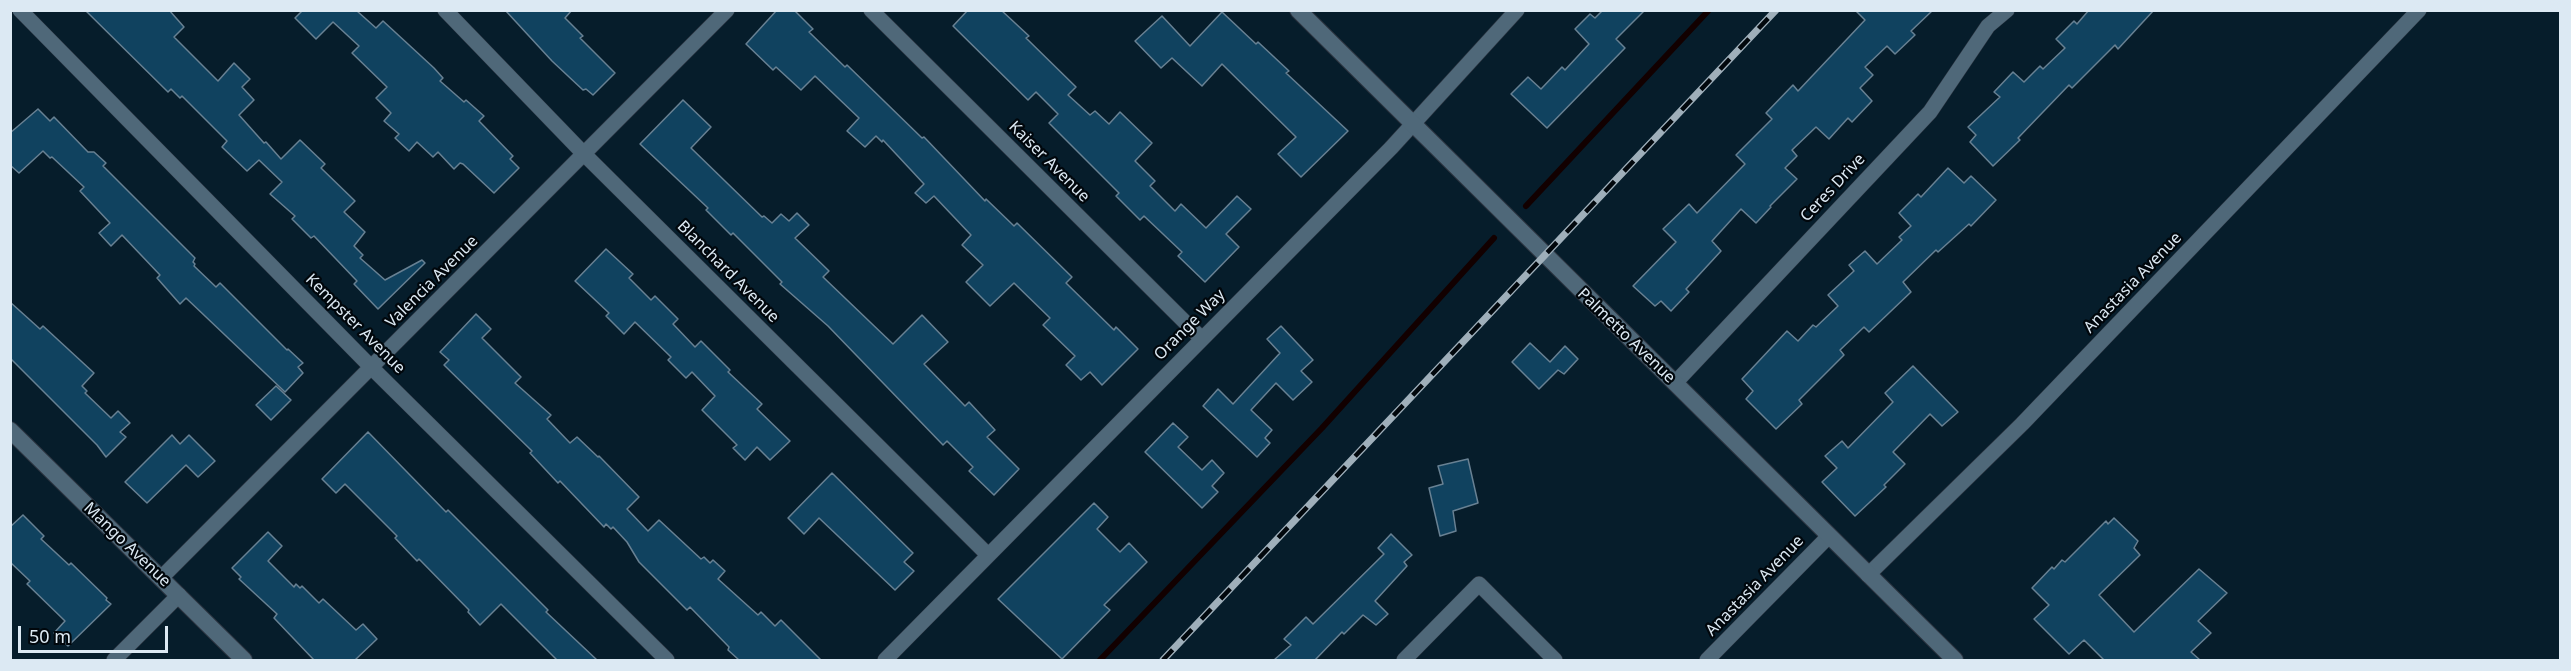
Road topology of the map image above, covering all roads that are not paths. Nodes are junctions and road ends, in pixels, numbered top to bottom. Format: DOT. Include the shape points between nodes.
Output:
graph roads {
  1 [pos="20,10"];
  2 [pos="445,10"];
  3 [pos="727,10"];
  4 [pos="871,10"];
  5 [pos="1298,10"];
  6 [pos="1517,10"];
  7 [pos="2007,10"];
  8 [pos="2419,10"];
  9 [pos="1411,124"];
  10 [pos="585,154"];
  11 [pos="1202,339"];
  12 [pos="372,368"];
  13 [pos="1675,383"];
  14 [pos="10,430"];
  15 [pos="1829,536"];
  16 [pos="988,555"];
  17 [pos="1868,575"];
  18 [pos="161,578"];
  19 [pos="178,595"];
  20 [pos="114,660"];
  21 [pos="244,660"];
  22 [pos="667,660"];
  23 [pos="885,660"];
  24 [pos="1404,660"];
  25 [pos="1555,660"];
  26 [pos="1707,660"];
  27 [pos="1955,660"];
  1 -- 12 [label="street, Kempster Avenue"];
  2 -- 10 [label="street, Blanchard Avenue"];
  3 -- 10 [label="street, Valencia Avenue"];
  4 -- 11 [label="street, Kaiser Avenue"];
  5 -- 9 [label="street, Palmetto Avenue"];
  6 -- 9 [label="street, Orange Way"];
  7 -- 13 [label="street, Ceres Drive" via="1988,26 1930,112"];
  8 -- 17 [label="street, Anastasia Avenue" via="2022,424"];
  9 -- 11 [label="street, Orange Way"];
  9 -- 13 [label="street, Palmetto Avenue"];
  10 -- 12 [label="street, Valencia Avenue"];
  10 -- 16 [label="street, Blanchard Avenue"];
  11 -- 16 [label="street, Orange Way"];
  12 -- 18 [label="street, Valencia Avenue"];
  12 -- 22 [label="street, Kempster Avenue"];
  13 -- 15 [label="street, Palmetto Avenue"];
  14 -- 18 [label="street, Mango Avenue"];
  15 -- 17 [label="street, Palmetto Avenue"];
  15 -- 26 [label="street, Anastasia Avenue"];
  16 -- 23 [label="street, Orange Way"];
  17 -- 27 [label="street, Palmetto Avenue"];
  18 -- 19 [label="street, Mango Avenue"];
  19 -- 20 [label="street"];
  19 -- 21 [label="street, Mango Avenue"];
  24 -- 25 [label="street" via="1479,584"];
}
